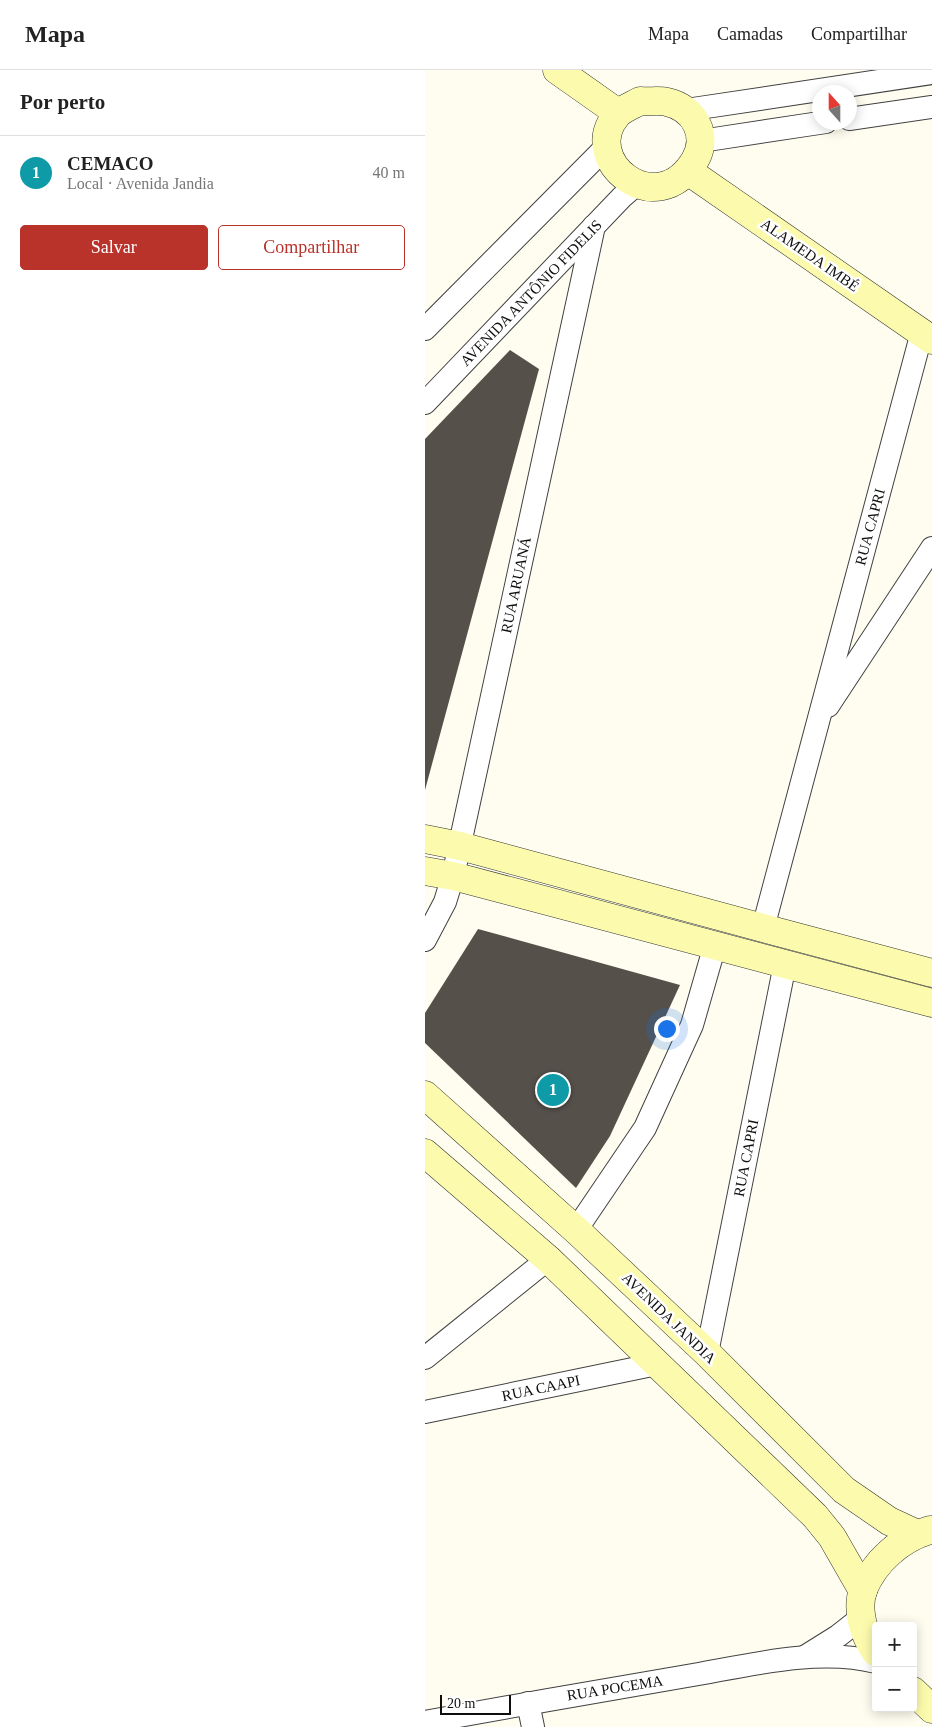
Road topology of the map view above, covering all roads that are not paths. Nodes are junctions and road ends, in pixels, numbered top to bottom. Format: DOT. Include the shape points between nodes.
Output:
graph roads {
  1 [pos="557,70"];
  2 [pos="932,73"];
  3 [pos="932,107"];
  4 [pos="686,110"];
  5 [pos="618,113"];
  6 [pos="857,118"];
  7 [pos="812,124"];
  8 [pos="701,141"];
  9 [pos="606,147"];
  10 [pos="688,171"];
  11 [pos="637,184"];
  12 [pos="595,226"];
  13 [pos="425,329"];
  14 [pos="927,336"];
  15 [pos="425,403"];
  16 [pos="932,548"];
  17 [pos="818,722"];
  18 [pos="425,839"];
  19 [pos="460,846"];
  20 [pos="425,871"];
  21 [pos="453,876"];
  22 [pos="763,928"];
  23 [pos="425,940"];
  24 [pos="715,945"];
  25 [pos="785,964"];
  26 [pos="932,973"];
  27 [pos="932,1003"];
  28 [pos="425,1095"];
  29 [pos="425,1153"];
  30 [pos="577,1230"];
  31 [pos="548,1259"];
  32 [pos="707,1353"];
  33 [pos="425,1358"];
  34 [pos="657,1364"];
  35 [pos="425,1412"];
  36 [pos="925,1532"];
  37 [pos="863,1591"];
  38 [pos="861,1618"];
  39 [pos="872,1646"];
  40 [pos="806,1656"];
  41 [pos="872,1661"];
  42 [pos="917,1695"];
  43 [pos="528,1703"];
  44 [pos="932,1709"];
  45 [pos="425,1722"];
  46 [pos="533,1727"];
  1 -- 5 [label="street"];
  2 -- 4 [label="street"];
  3 -- 6 [label="street"];
  4 -- 5 [label="street" via="667,102 640,101"];
  4 -- 8 [label="street" via="698,125"];
  5 -- 9 [label="street" via="610,125"];
  7 -- 8 [label="street"];
  8 -- 10 [label="street"];
  9 -- 11 [label="street" via="615,166 626,179"];
  9 -- 13 [label="street"];
  10 -- 11 [label="street" via="668,185 646,188"];
  10 -- 14 [label="street, ALAMEDA IMBÉ"];
  11 -- 12 [label="street, AVENIDA ANTÔNIO FIDELIS"];
  12 -- 15 [label="street, AVENIDA ANTÔNIO FIDELIS"];
  12 -- 19 [label="street, RUA ARUANÁ"];
  14 -- 17 [label="street, RUA CAPRI"];
  16 -- 17 [label="street, RUA CAPRI"];
  17 -- 22 [label="street, RUA CAPRI"];
  18 -- 19 [label="street"];
  19 -- 21 [label="street, RUA ARUANÁ"];
  19 -- 22 [label="street"];
  20 -- 21 [label="street"];
  21 -- 23 [label="street, RUA ARUANÁ" via="445,902"];
  21 -- 24 [label="street"];
  22 -- 26 [label="street"];
  24 -- 25 [label="street"];
  24 -- 30 [label="street" via="692,1025 645,1128"];
  25 -- 27 [label="street"];
  25 -- 32 [label="street, RUA CAPRI"];
  28 -- 30 [label="street, AVENIDA JANDIA"];
  29 -- 31 [label="street"];
  30 -- 32 [label="street, AVENIDA JANDIA"];
  31 -- 33 [label="street"];
  31 -- 34 [label="street"];
  32 -- 36 [label="street, AVENIDA JANDIA" via="844,1490 889,1521"];
  34 -- 35 [label="street, RUA CAAPI"];
  34 -- 37 [label="street" via="815,1516 832,1537"];
  36 -- 37 [label="street" via="896,1546 876,1568"];
  37 -- 38 [label="street"];
  38 -- 39 [label="street"];
  38 -- 40 [label="street, RUA POCEMA"];
  40 -- 41 [label="street, RUA POCEMA"];
  40 -- 43 [label="street, RUA POCEMA"];
  42 -- 44 [label="street"];
  43 -- 45 [label="street, RUA POCEMA"];
  43 -- 46 [label="street"];
}
